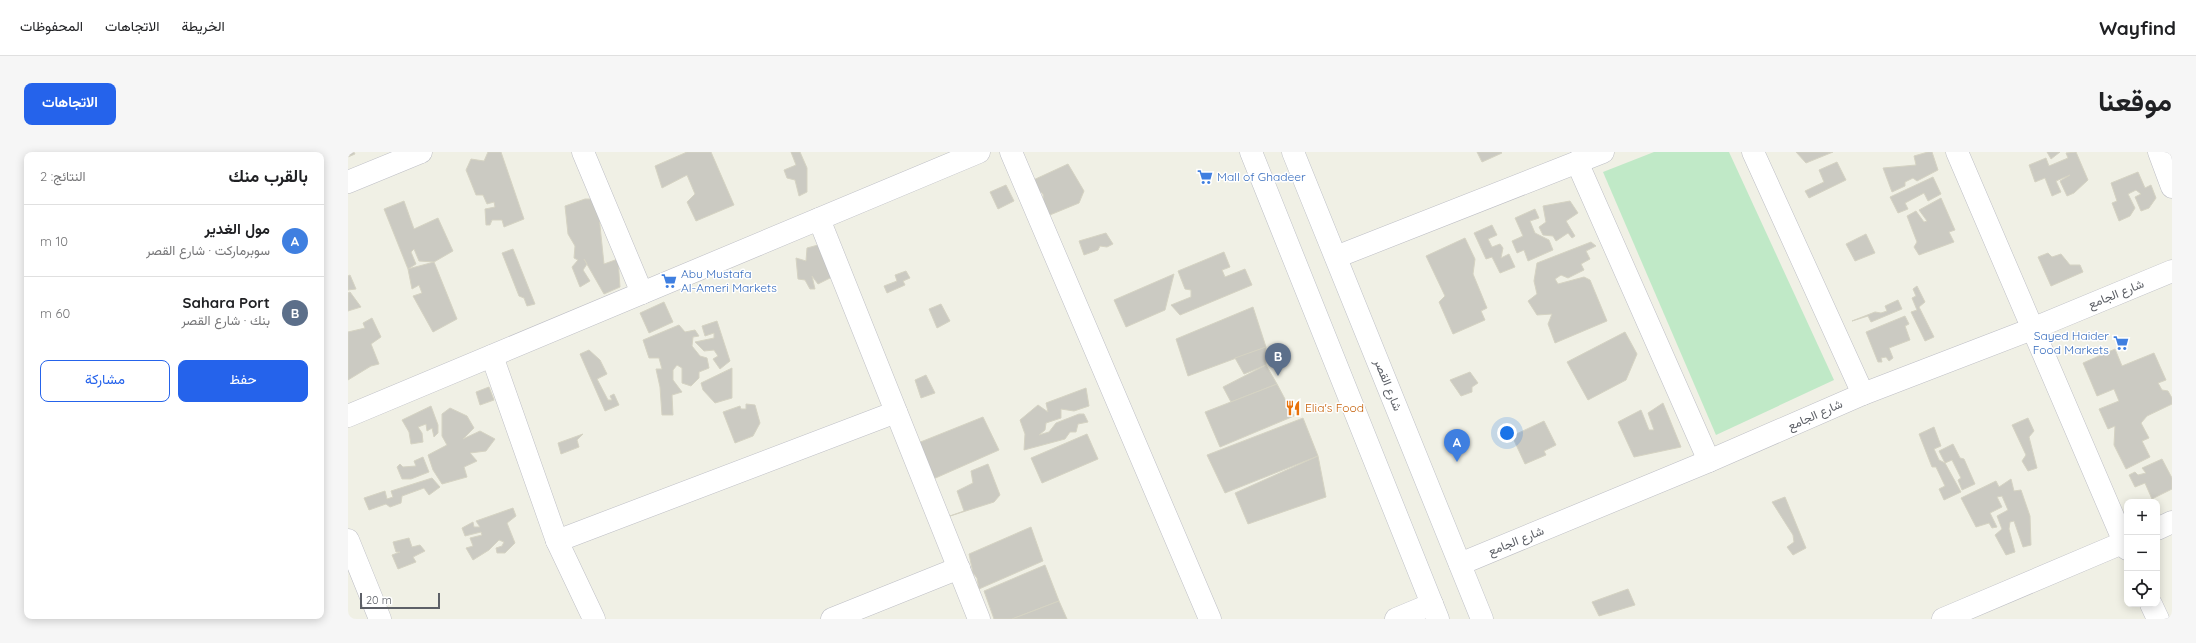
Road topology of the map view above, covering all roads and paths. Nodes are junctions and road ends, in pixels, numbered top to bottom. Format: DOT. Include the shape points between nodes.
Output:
graph roads {
  1 [pos="421,152"];
  2 [pos="583,152"];
  3 [pos="979,152"];
  4 [pos="1011,152"];
  5 [pos="1251,152"];
  6 [pos="1293,152"];
  7 [pos="1603,152"];
  8 [pos="1753,152"];
  9 [pos="1957,152"];
  10 [pos="2158,152"];
  11 [pos="1577,162"];
  12 [pos="348,182"];
  13 [pos="2172,187"];
  14 [pos="819,219"];
  15 [pos="1336,257"];
  16 [pos="2172,271"];
  17 [pos="642,293"];
  18 [pos="2032,329"];
  19 [pos="492,356"];
  20 [pos="1863,394"];
  21 [pos="896,412"];
  22 [pos="348,416"];
  23 [pos="1710,461"];
  24 [pos="2172,522"];
  25 [pos="2160,528"];
  26 [pos="2124,539"];
  27 [pos="348,540"];
  28 [pos="557,541"];
  29 [pos="2124,545"];
  30 [pos="1460,564"];
  31 [pos="958,568"];
  32 [pos="2152,607"];
  33 [pos="1435,612"];
  34 [pos="380,619"];
  35 [pos="594,619"];
  36 [pos="832,619"];
  37 [pos="979,619"];
  38 [pos="1210,619"];
  39 [pos="1396,619"];
  40 [pos="1482,619"];
  41 [pos="1943,619"];
  42 [pos="2158,619"];
  1 -- 12 [label="street"];
  2 -- 17 [label="street"];
  3 -- 14 [label="street"];
  4 -- 38 [label="street"];
  5 -- 33 [label="street"];
  6 -- 15 [label="street, شارع القصر"];
  7 -- 11 [label="street"];
  8 -- 20 [label="street"];
  9 -- 18 [label="street"];
  10 -- 13 [label="street"];
  11 -- 15 [label="street"];
  11 -- 23 [label="street"];
  14 -- 17 [label="street"];
  14 -- 21 [label="street"];
  15 -- 30 [label="street, شارع القصر"];
  16 -- 18 [label="street, شارع الجامع"];
  17 -- 19 [label="street"];
  18 -- 20 [label="street, شارع الجامع"];
  18 -- 26 [label="street"];
  19 -- 22 [label="street"];
  19 -- 28 [label="street"];
  20 -- 23 [label="street, شارع الجامع"];
  21 -- 28 [label="street"];
  21 -- 31 [label="street"];
  23 -- 30 [label="street, شارع الجامع"];
  24 -- 25 [label="street"];
  27 -- 34 [label="street"];
  28 -- 35 [label="street"];
  29 -- 41 [label="street"];
  30 -- 40 [label="street, شارع القصر"];
  31 -- 36 [label="street"];
  31 -- 37 [label="street"];
  32 -- 42 [label="street"];
  33 -- 39 [label="street"];
}
